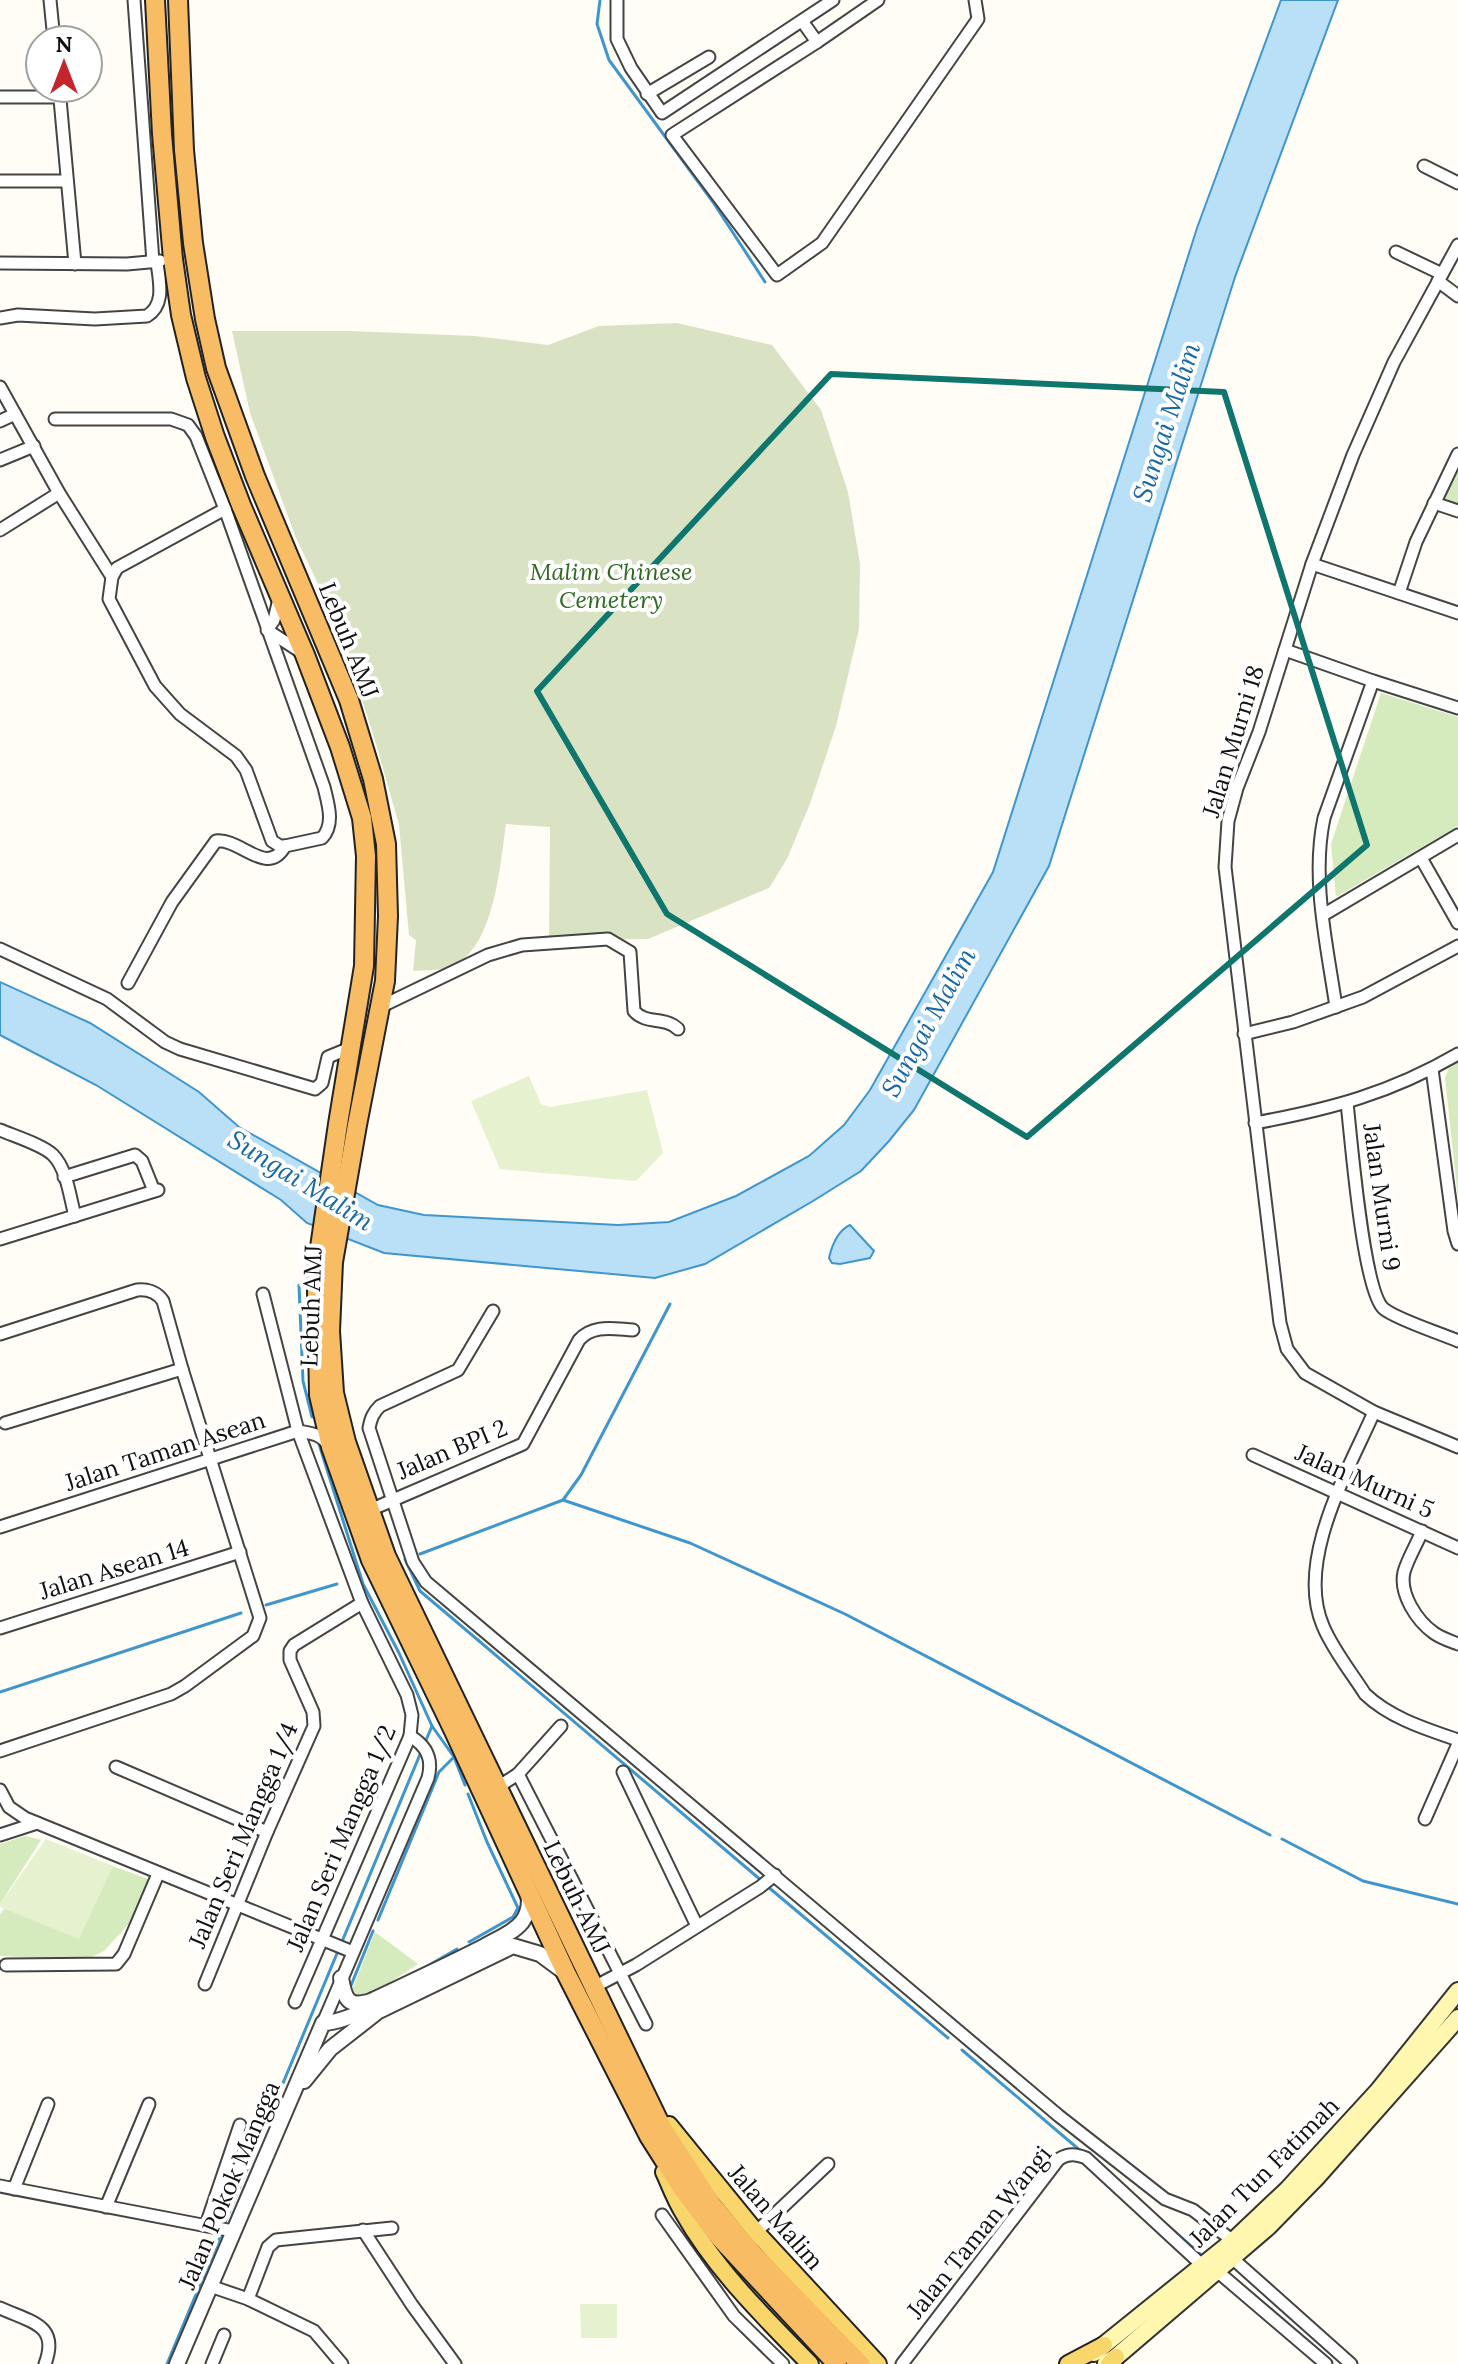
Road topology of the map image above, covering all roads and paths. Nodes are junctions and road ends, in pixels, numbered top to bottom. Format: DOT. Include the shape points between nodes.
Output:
graph roads {
  1 [pos="50,0"];
  2 [pos="134,0"];
  3 [pos="155,0"];
  4 [pos="178,0"];
  5 [pos="617,0"];
  6 [pos="833,0"];
  7 [pos="878,0"];
  8 [pos="975,0"];
  9 [pos="802,21"];
  10 [pos="52,24"];
  11 [pos="817,42"];
  12 [pos="709,57"];
  13 [pos="647,94"];
  14 [pos="24,95"];
  15 [pos="0,97"];
  16 [pos="60,104"];
  17 [pos="1424,166"];
  18 [pos="0,181"];
  19 [pos="67,181"];
  20 [pos="1458,183"];
  21 [pos="1458,245"];
  22 [pos="1396,252"];
  23 [pos="161,261"];
  24 [pos="0,263"];
  25 [pos="75,264"];
  26 [pos="1440,278"];
  27 [pos="1458,296"];
  28 [pos="0,318"];
  29 [pos="0,387"];
  30 [pos="15,414"];
  31 [pos="55,419"];
  32 [pos="0,421"];
  33 [pos="34,446"];
  34 [pos="1458,454"];
  35 [pos="0,460"];
  36 [pos="59,493"];
  37 [pos="1434,503"];
  38 [pos="225,509"];
  39 [pos="1458,511"];
  40 [pos="0,530"];
  41 [pos="1312,564"];
  42 [pos="112,577"];
  43 [pos="279,592"];
  44 [pos="1399,593"];
  45 [pos="1458,613"];
  46 [pos="267,630"];
  47 [pos="1285,650"];
  48 [pos="305,655"];
  49 [pos="1373,681"];
  50 [pos="1458,708"];
  51 [pos="1458,835"];
  52 [pos="285,846"];
  53 [pos="1421,858"];
  54 [pos="1323,915"];
  55 [pos="1458,923"];
  56 [pos="1458,946"];
  57 [pos="0,949"];
  58 [pos="128,983"];
  59 [pos="379,1007"];
  60 [pos="1336,1007"];
  61 [pos="678,1029"];
  62 [pos="1244,1034"];
  63 [pos="350,1048"];
  64 [pos="1458,1054"];
  65 [pos="1432,1069"];
  66 [pos="1347,1103"];
  67 [pos="1255,1123"];
  68 [pos="347,1124"];
  69 [pos="0,1130"];
  70 [pos="64,1177"];
  71 [pos="75,1216"];
  72 [pos="0,1239"];
  73 [pos="1458,1244"];
  74 [pos="326,1262"];
  75 [pos="263,1294"];
  76 [pos="493,1311"];
  77 [pos="633,1330"];
  78 [pos="0,1334"];
  79 [pos="1458,1341"];
  80 [pos="182,1369"];
  81 [pos="322,1410"];
  82 [pos="1374,1412"];
  83 [pos="5,1423"];
  84 [pos="298,1431"];
  85 [pos="1458,1447"];
  86 [pos="1253,1455"];
  87 [pos="334,1456"];
  88 [pos="211,1459"];
  89 [pos="1337,1494"];
  90 [pos="391,1500"];
  91 [pos="370,1510"];
  92 [pos="0,1527"];
  93 [pos="1422,1531"];
  94 [pos="1458,1548"];
  95 [pos="240,1552"];
  96 [pos="362,1603"];
  97 [pos="0,1628"];
  98 [pos="1458,1644"];
  99 [pos="561,1726"];
  100 [pos="415,1739"];
  101 [pos="1458,1742"];
  102 [pos="0,1751"];
  103 [pos="116,1767"];
  104 [pos="623,1772"];
  105 [pos="518,1774"];
  106 [pos="498,1787"];
  107 [pos="0,1790"];
  108 [pos="1425,1819"];
  109 [pos="38,1823"];
  110 [pos="267,1832"];
  111 [pos="0,1835"];
  112 [pos="158,1874"];
  113 [pos="767,1881"];
  114 [pos="528,1893"];
  115 [pos="237,1905"];
  116 [pos="697,1926"];
  117 [pos="339,1947"];
  118 [pos="6,1965"];
  119 [pos="566,1973"];
  120 [pos="619,1973"];
  121 [pos="341,1978"];
  122 [pos="205,1984"];
  123 [pos="594,1987"];
  124 [pos="1458,1991"];
  125 [pos="295,2002"];
  126 [pos="376,2005"];
  127 [pos="1458,2018"];
  128 [pos="323,2023"];
  129 [pos="646,2024"];
  130 [pos="646,2095"];
  131 [pos="48,2104"];
  132 [pos="149,2104"];
  133 [pos="286,2107"];
  134 [pos="240,2125"];
  135 [pos="644,2128"];
  136 [pos="828,2164"];
  137 [pos="0,2186"];
  138 [pos="14,2189"];
  139 [pos="106,2207"];
  140 [pos="662,2215"];
  141 [pos="206,2225"];
  142 [pos="392,2228"];
  143 [pos="226,2230"];
  144 [pos="363,2230"];
  145 [pos="756,2232"];
  146 [pos="727,2235"];
  147 [pos="1233,2250"];
  148 [pos="1210,2269"];
  149 [pos="210,2286"];
  150 [pos="248,2299"];
  151 [pos="0,2308"];
  152 [pos="224,2335"];
  153 [pos="1109,2357"];
  154 [pos="45,2364"];
  155 [pos="177,2364"];
  156 [pos="212,2364"];
  157 [pos="342,2364"];
  158 [pos="455,2364"];
  159 [pos="783,2364"];
  160 [pos="810,2364"];
  161 [pos="837,2364"];
  162 [pos="860,2364"];
  163 [pos="878,2364"];
  164 [pos="902,2364"];
  165 [pos="1068,2364"];
  166 [pos="1081,2364"];
  167 [pos="1326,2364"];
  168 [pos="1351,2364"];
  1 -- 10 [label="street"];
  2 -- 23 [label="street"];
  3 -- 23 [label="highway, Lebuh AMJ"];
  4 -- 59 [label="highway, Lebuh AMJ" via="191,229 216,368 349,700 379,808 388,916"];
  5 -- 13 [label="street" via="617,39"];
  6 -- 9 [label="street"];
  7 -- 11 [label="street"];
  8 -- 11 [label="street" via="978,19 822,243 777,275 672,135"];
  9 -- 11 [label="street"];
  9 -- 13 [label="street" via="662,113"];
  12 -- 13 [label="street"];
  14 -- 15 [label="street"];
  16 -- 19 [label="street"];
  17 -- 20 [label="street"];
  18 -- 19 [label="street"];
  19 -- 25 [label="street"];
  21 -- 26 [label="street, Jalan Murni 18"];
  22 -- 26 [label="street"];
  23 -- 25 [label="street"];
  23 -- 28 [label="street" via="159,302 147,316"];
  23 -- 43 [label="highway, Lebuh AMJ" via="207,412"];
  24 -- 25 [label="street"];
  26 -- 27 [label="street"];
  26 -- 41 [label="street, Jalan Murni 18" via="1367,422"];
  29 -- 30 [label="street"];
  30 -- 32 [label="street"];
  30 -- 33 [label="street"];
  31 -- 38 [label="street" via="171,419 188,425"];
  33 -- 35 [label="street"];
  33 -- 36 [label="street"];
  34 -- 37 [label="street"];
  36 -- 40 [label="street"];
  36 -- 42 [label="street"];
  37 -- 39 [label="street"];
  37 -- 44 [label="street"];
  38 -- 42 [label="street" via="125,562"];
  38 -- 46 [label="street"];
  41 -- 44 [label="street"];
  41 -- 47 [label="street, Jalan Murni 18"];
  42 -- 52 [label="street" via="109,599 155,686 180,714 236,756 272,841"];
  43 -- 46 [label="street" via="279,607"];
  43 -- 48 [label="highway, Lebuh AMJ"];
  44 -- 45 [label="street"];
  46 -- 48 [label="street"];
  46 -- 52 [label="street" via="330,817 322,838"];
  47 -- 49 [label="street"];
  47 -- 62 [label="street, Jalan Murni 18" via="1228,821 1226,887"];
  48 -- 63 [label="highway, Lebuh AMJ" via="353,781 364,831 366,942"];
  49 -- 50 [label="street"];
  49 -- 54 [label="street" via="1322,826"];
  51 -- 53 [label="street"];
  52 -- 58 [label="street" via="277,857 264,859 216,841 172,902"];
  53 -- 54 [label="street"];
  53 -- 55 [label="street"];
  54 -- 60 [label="street"];
  56 -- 60 [label="street"];
  57 -- 63 [label="street" via="107,999 180,1049 315,1089 322,1083 328,1057"];
  59 -- 61 [label="street" via="509,948 608,939 630,952 634,1011"];
  59 -- 68 [label="highway, Lebuh AMJ"];
  60 -- 62 [label="street"];
  62 -- 67 [label="street, Jalan Murni 18"];
  63 -- 68 [label="highway, Lebuh AMJ"];
  64 -- 65 [label="street"];
  65 -- 66 [label="street"];
  65 -- 73 [label="street"];
  66 -- 67 [label="street"];
  66 -- 79 [label="street, Jalan Murni 9" via="1367,1268 1377,1299 1387,1311"];
  67 -- 82 [label="street, Jalan Murni 18" via="1281,1331 1305,1373"];
  68 -- 74 [label="highway, Lebuh AMJ"];
  69 -- 70 [label="street" via="49,1151"];
  70 -- 71 [label="street"];
  70 -- 71 [label="street" via="135,1155 156,1191"];
  71 -- 72 [label="street"];
  74 -- 81 [label="highway, Lebuh AMJ" via="316,1324"];
  74 -- 91 [label="highway, Lebuh AMJ" via="334,1393"];
  75 -- 84 [label="street, Jalan Seri Mangga 1/2"];
  76 -- 90 [label="street" via="458,1370 374,1412 369,1428"];
  77 -- 90 [label="street, Jalan BPI 2" via="584,1334 523,1444"];
  78 -- 80 [label="street" via="147,1290 163,1301"];
  80 -- 83 [label="street"];
  80 -- 88 [label="street"];
  81 -- 84 [label="street"];
  81 -- 87 [label="highway, Lebuh AMJ"];
  82 -- 85 [label="street"];
  82 -- 89 [label="street"];
  84 -- 87 [label="street, Jalan Taman Asean" via="322,1437"];
  84 -- 88 [label="street, Jalan Taman Asean"];
  84 -- 96 [label="street, Jalan Seri Mangga 1/2"];
  86 -- 89 [label="street, Jalan Murni 5"];
  87 -- 114 [label="highway, Lebuh AMJ" via="371,1560"];
  88 -- 92 [label="street, Jalan Taman Asean"];
  88 -- 95 [label="street"];
  89 -- 93 [label="street, Jalan Murni 5"];
  89 -- 101 [label="street" via="1316,1561 1323,1627 1372,1701"];
  90 -- 91 [label="street, Jalan BPI 2"];
  90 -- 113 [label="street" via="413,1562 426,1582"];
  91 -- 106 [label="highway, Lebuh AMJ" via="386,1556"];
  93 -- 94 [label="street, Jalan Murni 5"];
  93 -- 98 [label="street" via="1404,1574 1405,1592 1426,1626"];
  95 -- 97 [label="street, Jalan Asean 14"];
  95 -- 102 [label="street" via="260,1618 253,1636 171,1694"];
  96 -- 100 [label="street, Jalan Seri Mangga 1/2" via="407,1695"];
  96 -- 110 [label="street, Jalan Seri Mangga 1/4" via="290,1651 314,1726"];
  99 -- 105 [label="street"];
  100 -- 117 [label="street, Jalan Seri Mangga 1/2"];
  100 -- 117 [label="street, Jalan Pokok Mangga" via="429,1755 428,1778"];
  101 -- 108 [label="street"];
  103 -- 110 [label="street"];
  104 -- 116 [label="street"];
  105 -- 106 [label="street"];
  105 -- 120 [label="street"];
  106 -- 123 [label="highway, Lebuh AMJ"];
  107 -- 109 [label="street" via="9,1807"];
  109 -- 111 [label="street"];
  109 -- 112 [label="street"];
  110 -- 115 [label="street, Jalan Seri Mangga 1/4"];
  112 -- 115 [label="street"];
  112 -- 118 [label="street" via="116,1964"];
  113 -- 116 [label="street"];
  113 -- 147 [label="street" via="1125,2169 1165,2199 1205,2218"];
  114 -- 119 [label="highway, Lebuh AMJ"];
  114 -- 126 [label="street" via="526,1914 513,1929"];
  115 -- 117 [label="street"];
  115 -- 122 [label="street, Jalan Seri Mangga 1/4"];
  116 -- 120 [label="street"];
  117 -- 121 [label="street, Jalan Pokok Mangga"];
  117 -- 125 [label="street, Jalan Seri Mangga 1/2"];
  119 -- 126 [label="street" via="540,1954 513,1946"];
  119 -- 135 [label="highway, Lebuh AMJ"];
  120 -- 123 [label="street"];
  120 -- 129 [label="street"];
  121 -- 126 [label="street" via="349,2002"];
  121 -- 128 [label="street, Jalan Pokok Mangga"];
  123 -- 130 [label="highway, Lebuh AMJ"];
  124 -- 147 [label="main road, Jalan Tun Fatimah" via="1378,2091"];
  126 -- 128 [label="street" via="364,2006 363,2012 340,2022"];
  126 -- 133 [label="street" via="311,2069"];
  127 -- 147 [label="main road, Jalan Tun Fatimah" via="1316,2178 1268,2227"];
  128 -- 133 [label="street, Jalan Pokok Mangga"];
  130 -- 145 [label="main road, Jalan Malim"];
  130 -- 146 [label="highway, Lebuh AMJ"];
  131 -- 138 [label="street"];
  132 -- 139 [label="street"];
  133 -- 143 [label="street, Jalan Pokok Mangga"];
  134 -- 141 [label="street"];
  135 -- 146 [label="highway, Lebuh AMJ" via="682,2188"];
  135 -- 160 [label="main road" via="696,2231 746,2296"];
  136 -- 145 [label="street"];
  137 -- 138 [label="street"];
  138 -- 139 [label="street"];
  139 -- 141 [label="street"];
  140 -- 159 [label="street" via="734,2316"];
  141 -- 143 [label="street"];
  142 -- 144 [label="street"];
  143 -- 149 [label="street, Jalan Pokok Mangga"];
  144 -- 150 [label="street" via="276,2240 268,2247"];
  144 -- 158 [label="street"];
  145 -- 163 [label="main road, Jalan Malim"];
  146 -- 161 [label="highway, Lebuh AMJ"];
  146 -- 162 [label="highway, Lebuh AMJ" via="753,2254"];
  147 -- 148 [label="main road, Jalan Tun Fatimah"];
  147 -- 168 [label="street"];
  148 -- 153 [label="main road, Jalan Tun Fatimah"];
  148 -- 164 [label="street, Jalan Taman Wangi" via="1086,2158 1067,2154"];
  148 -- 167 [label="street"];
  149 -- 150 [label="street"];
  149 -- 155 [label="street, Jalan Pokok Mangga"];
  150 -- 157 [label="street" via="314,2331"];
  151 -- 154 [label="street" via="48,2334"];
  152 -- 156 [label="street"];
  153 -- 165 [label="main road"];
  153 -- 166 [label="main road, Jalan Tun Fatimah"];
}
